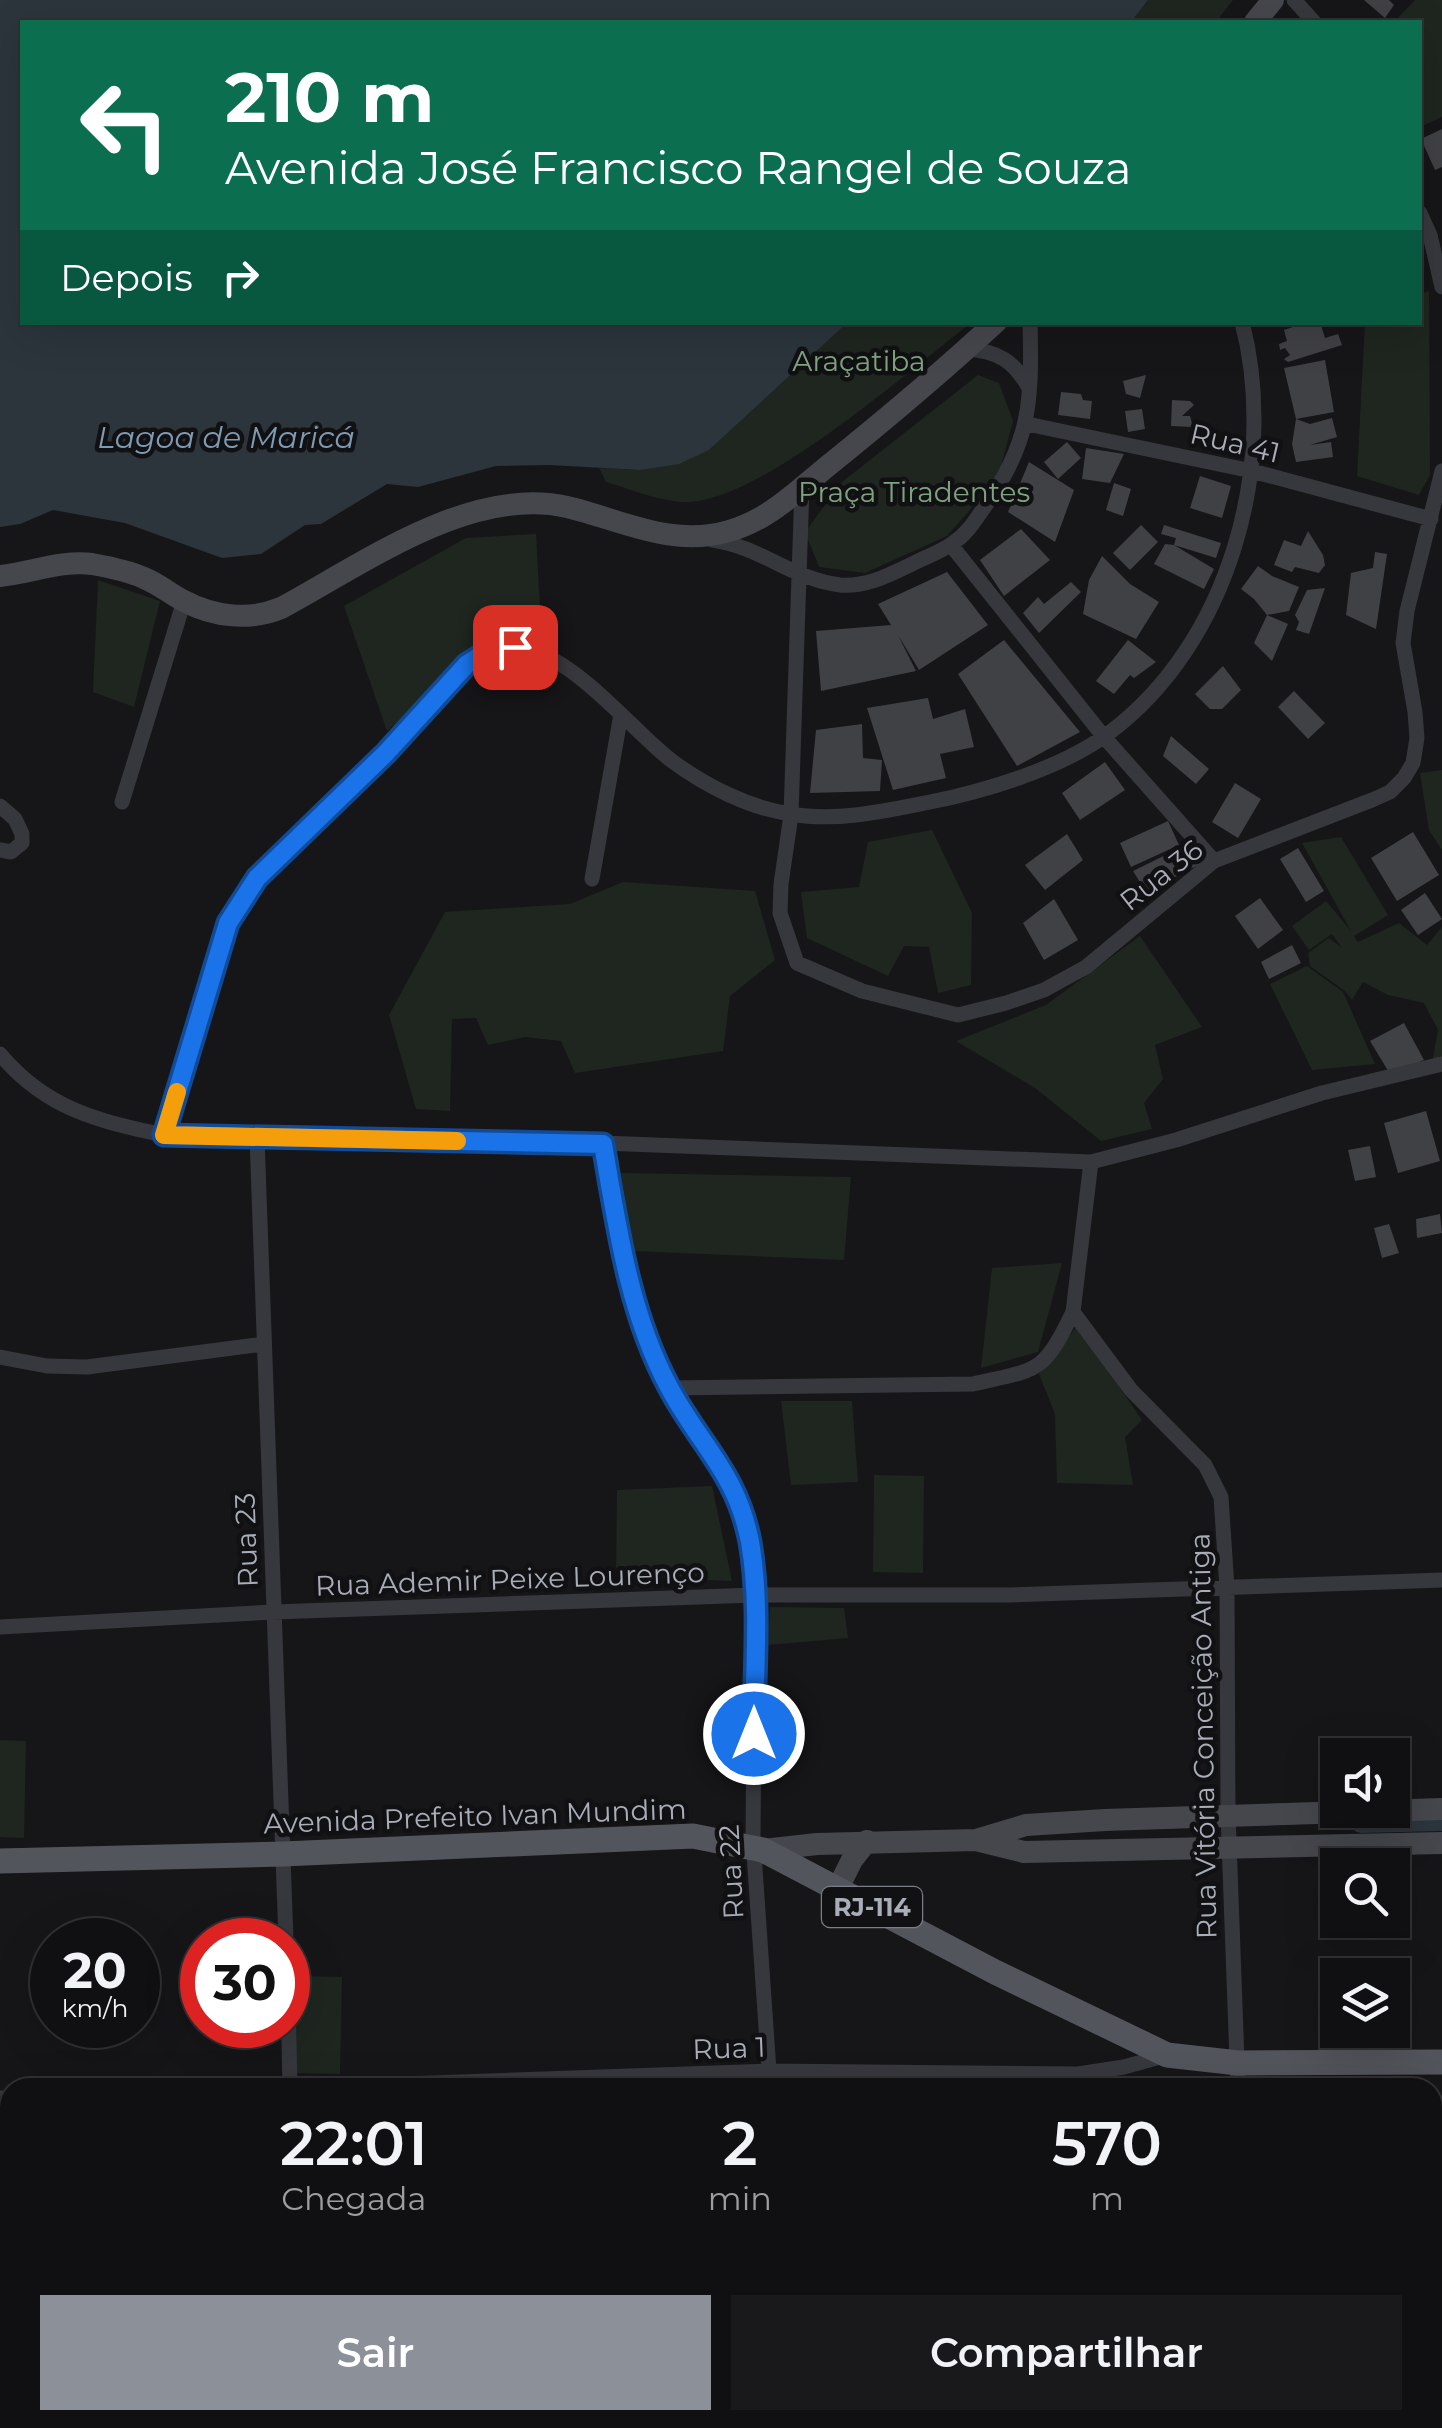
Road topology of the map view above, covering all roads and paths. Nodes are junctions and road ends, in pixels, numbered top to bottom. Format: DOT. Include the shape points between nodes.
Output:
graph roads {
  1 [pos="1273,0"];
  2 [pos="1294,0"];
  3 [pos="1256,20"];
  4 [pos="1312,20"];
  5 [pos="1422,218"];
  6 [pos="1442,287"];
  7 [pos="993,325"];
  8 [pos="1030,325"];
  9 [pos="1242,325"];
  10 [pos="967,349"];
  11 [pos="1032,392"];
  12 [pos="1027,424"];
  13 [pos="1252,471"];
  14 [pos="1442,471"];
  15 [pos="802,486"];
  16 [pos="1431,519"];
  17 [pos="698,538"];
  18 [pos="952,544"];
  19 [pos="797,574"];
  20 [pos="0,576"];
  21 [pos="184,601"];
  22 [pos="621,714"];
  23 [pos="1104,737"];
  24 [pos="122,802"];
  25 [pos="0,806"];
  26 [pos="791,814"];
  27 [pos="0,850"];
  28 [pos="1214,861"];
  29 [pos="592,879"];
  30 [pos="0,1054"];
  31 [pos="1442,1064"];
  32 [pos="164,1135"];
  33 [pos="257,1138"];
  34 [pos="603,1144"];
  35 [pos="1090,1162"];
  36 [pos="1072,1312"];
  37 [pos="264,1344"];
  38 [pos="0,1357"];
  39 [pos="669,1388"];
  40 [pos="1442,1580"];
  41 [pos="1227,1588"];
  42 [pos="755,1595"];
  43 [pos="274,1612"];
  44 [pos="0,1627"];
  45 [pos="1442,1809"];
  46 [pos="1228,1831"];
  47 [pos="976,1840"];
  48 [pos="867,1841"];
  49 [pos="1442,1844"];
  50 [pos="758,1849"];
  51 [pos="283,1854"];
  52 [pos="0,1860"];
  53 [pos="838,1890"];
  54 [pos="285,1918"];
  55 [pos="289,2048"];
  56 [pos="1166,2054"];
  57 [pos="1442,2062"];
  58 [pos="768,2071"];
  59 [pos="1238,2075"];
  60 [pos="290,2078"];
  61 [pos="571,2078"];
  62 [pos="772,2078"];
  1 -- 3 [label="street"];
  2 -- 4 [label="street"];
  5 -- 6 [label="street"];
  7 -- 10 [label="street"];
  8 -- 11 [label="street"];
  9 -- 13 [label="street" via="1252,385"];
  10 -- 11 [label="street" via="1010,360"];
  10 -- 15 [label="street"];
  11 -- 12 [label="street"];
  12 -- 13 [label="street, Rua 41"];
  12 -- 18 [label="street" via="989,501"];
  13 -- 16 [label="street, Rua 41"];
  13 -- 23 [label="street" via="1216,598 1146,700"];
  14 -- 16 [label="street, Rua 36"];
  15 -- 17 [label="street" via="746,526"];
  15 -- 19 [label="street, Rua 36"];
  16 -- 28 [label="street, Rua 36" via="1403,643 1417,738 1414,763 1390,792"];
  17 -- 19 [label="street" via="756,552"];
  17 -- 21 [label="street" via="634,529 568,507 489,506 443,522 268,613 226,616"];
  18 -- 19 [label="street" via="871,582 844,585"];
  18 -- 23 [label="street"];
  19 -- 26 [label="street, Rua 36"];
  20 -- 21 [label="street" via="90,564 146,578"];
  21 -- 24 [label="street"];
  22 -- 26 [label="street" via="687,772 744,801"];
  22 -- 29 [label="street"];
  22 -- 32 [label="street" via="536,652 501,648 467,664 247,893 228,923"];
  23 -- 26 [label="street" via="956,797 856,816"];
  23 -- 28 [label="street"];
  25 -- 27 [label="street" via="20,827 22,843 11,852"];
  26 -- 28 [label="street, Rua 36" via="780,913 796,962 862,990 958,1015 1006,1004 1086,968"];
  30 -- 32 [label="street" via="60,1106 98,1122"];
  31 -- 35 [label="street"];
  32 -- 33 [label="street"];
  33 -- 34 [label="street"];
  33 -- 37 [label="street, Rua 23"];
  34 -- 35 [label="street"];
  34 -- 39 [label="street, Rua 22" via="636,1305"];
  35 -- 36 [label="street"];
  36 -- 39 [label="street" via="1043,1364 974,1384"];
  36 -- 41 [label="street, Rua Vitória Conceição Antiga" via="1131,1390 1205,1465 1221,1498"];
  37 -- 38 [label="street" via="87,1367"];
  37 -- 43 [label="street, Rua 23"];
  39 -- 42 [label="street, Rua 22" via="722,1466 740,1507"];
  40 -- 41 [label="street, Rua Ademir Peixe Lourenço"];
  41 -- 42 [label="street, Rua Ademir Peixe Lourenço"];
  41 -- 46 [label="street, Rua Vitória Conceição Antiga"];
  42 -- 43 [label="street, Rua Ademir Peixe Lourenço"];
  42 -- 50 [label="street, Rua 22"];
  43 -- 44 [label="street, Rua Ademir Peixe Lourenço"];
  43 -- 51 [label="street, Rua 23"];
  45 -- 46 [label="street"];
  46 -- 47 [label="street" via="1026,1825"];
  46 -- 47 [label="street" via="1024,1852"];
  46 -- 49 [label="street"];
  46 -- 59 [label="street, Rua Vitória Conceição Antiga"];
  47 -- 48 [label="street"];
  48 -- 50 [label="street"];
  48 -- 53 [label="street"];
  50 -- 51 [label="main road, Avenida Prefeito Ivan Mundim / RJ-114" via="693,1836"];
  50 -- 53 [label="main road, Avenida Prefeito Ivan Mundim / RJ-114"];
  50 -- 58 [label="street, Rua 22"];
  51 -- 52 [label="main road, Avenida Prefeito Ivan Mundim / RJ-114"];
  51 -- 54 [label="street, Rua 23"];
  53 -- 56 [label="main road, Avenida Prefeito Ivan Mundim / RJ-114"];
  55 -- 60 [label="street"];
  56 -- 58 [label="street, Rua 1" via="1078,2074"];
  56 -- 59 [label="main road, Avenida Prefeito Ivan Mundim / RJ-114"];
  57 -- 59 [label="main road, Avenida Prefeito Ivan Mundim / RJ-114"];
  58 -- 61 [label="street, Rua 1"];
  58 -- 62 [label="street, Rua 22"];
}
